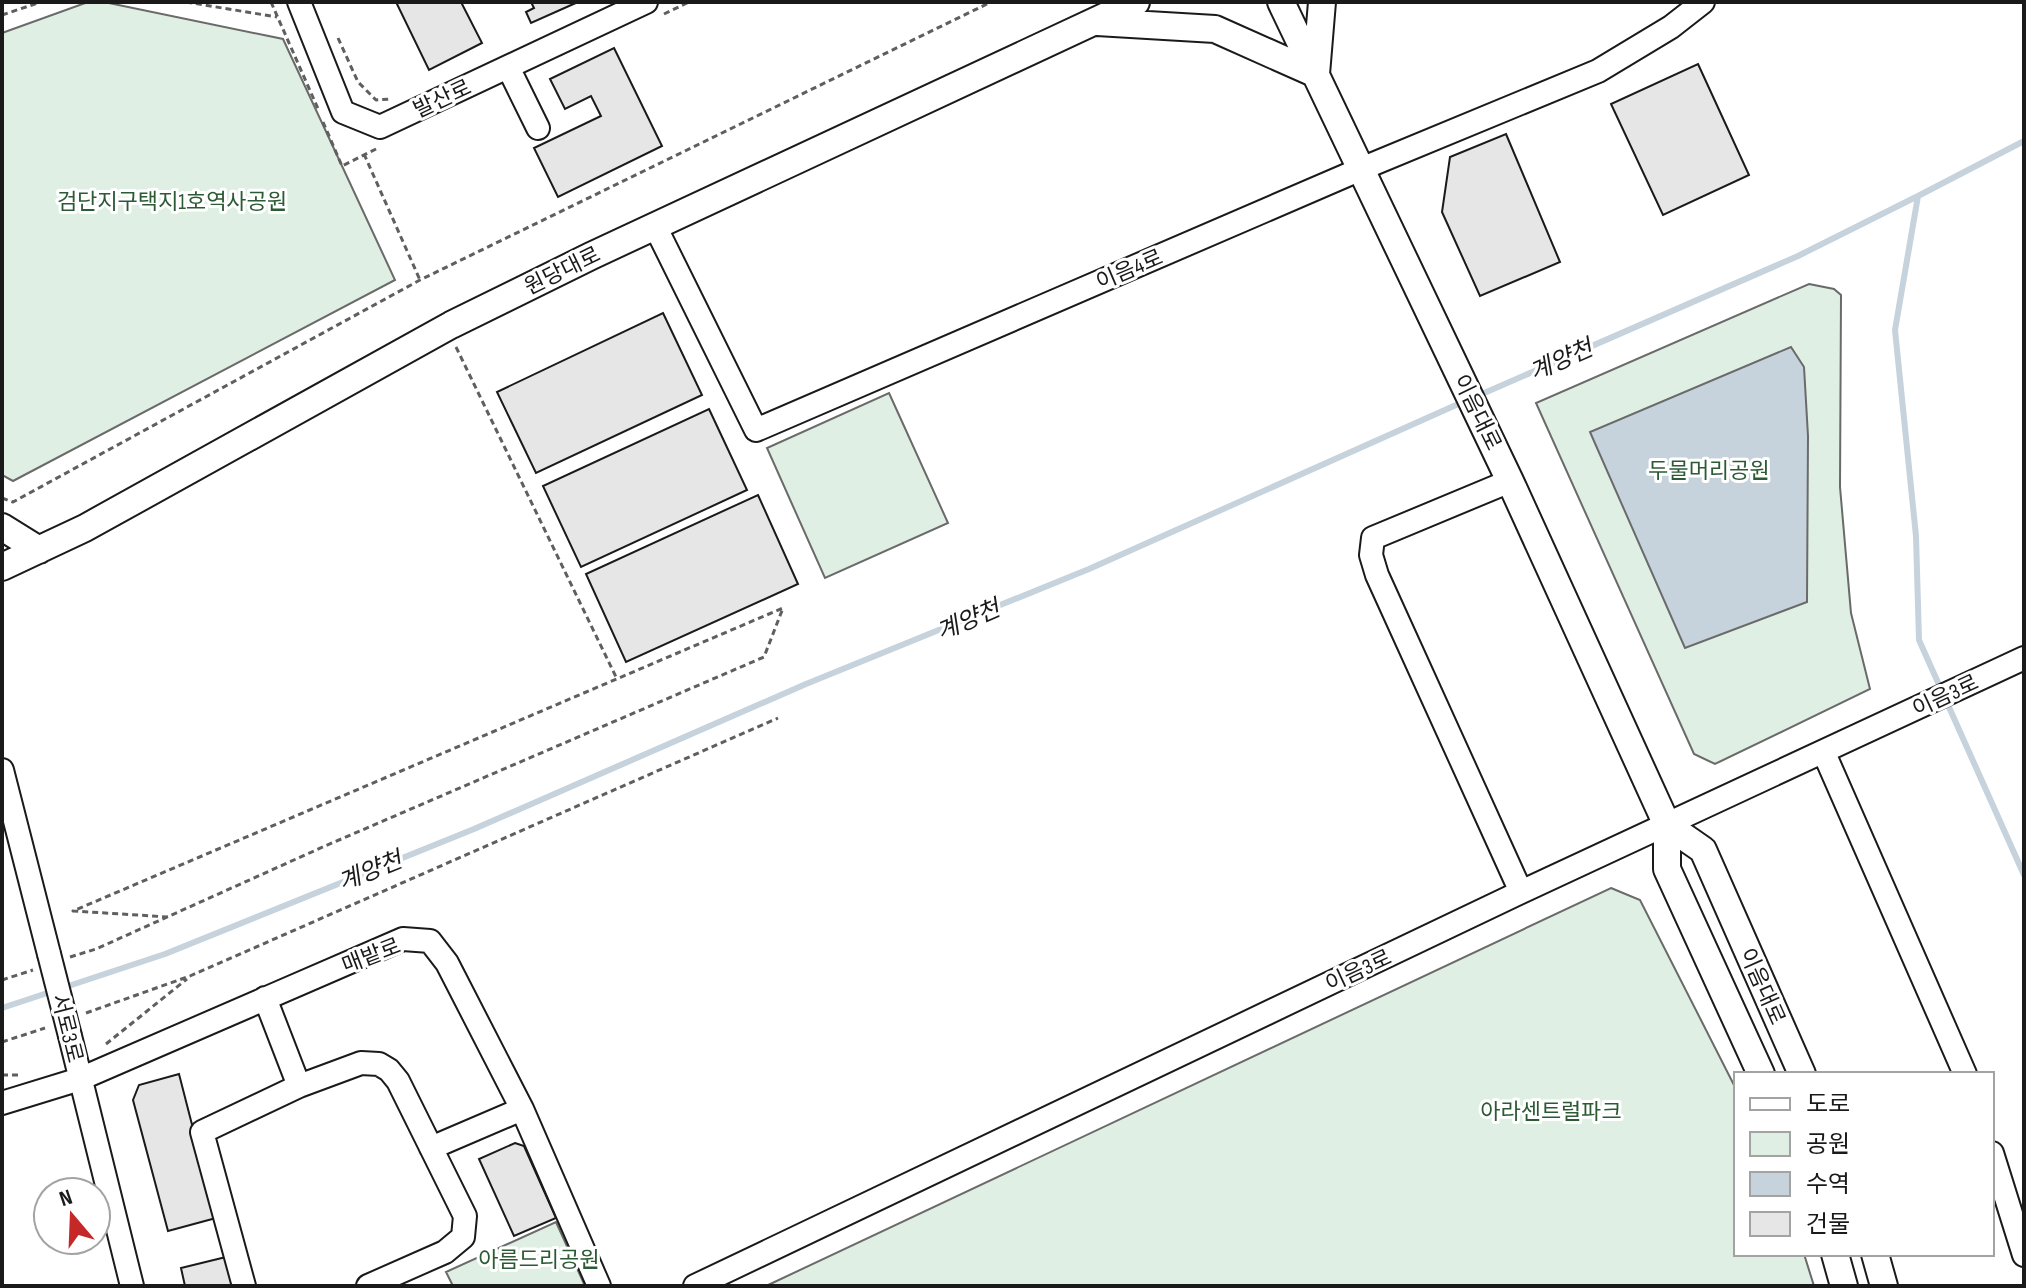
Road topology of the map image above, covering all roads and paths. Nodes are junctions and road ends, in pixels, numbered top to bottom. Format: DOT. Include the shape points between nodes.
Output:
graph roads {
  1 [pos="41,2"];
  2 [pos="186,2"];
  3 [pos="299,2"];
  4 [pos="646,2"];
  5 [pos="991,2"];
  6 [pos="1136,2"];
  7 [pos="1281,2"];
  8 [pos="1322,2"];
  9 [pos="1703,2"];
  10 [pos="1101,12"];
  11 [pos="2,15"];
  12 [pos="278,17"];
  13 [pos="333,29"];
  14 [pos="508,67"];
  15 [pos="1316,74"];
  16 [pos="389,99"];
  17 [pos="538,128"];
  18 [pos="364,154"];
  19 [pos="1361,169"];
  20 [pos="655,226"];
  21 [pos="420,280"];
  22 [pos="447,327"];
  23 [pos="1510,481"];
  24 [pos="2,498"];
  25 [pos="2,527"];
  26 [pos="39,550"];
  27 [pos="2,567"];
  28 [pos="2017,662"];
  29 [pos="617,679"];
  30 [pos="778,718"];
  31 [pos="1824,753"];
  32 [pos="2,770"];
  33 [pos="1667,825"];
  34 [pos="1521,892"];
  35 [pos="168,917"];
  36 [pos="53,960"];
  37 [pos="190,976"];
  38 [pos="2,980"];
  39 [pos="265,998"];
  40 [pos="87,1013"];
  41 [pos="64,1030"];
  42 [pos="2,1042"];
  43 [pos="102,1046"];
  44 [pos="1760,1072"];
  45 [pos="1801,1072"];
  46 [pos="1964,1072"];
  47 [pos="2,1075"];
  48 [pos="23,1075"];
  49 [pos="80,1079"];
  50 [pos="299,1086"];
  51 [pos="2,1103"];
  52 [pos="522,1109"];
  53 [pos="431,1148"];
  54 [pos="1994,1159"];
  55 [pos="2024,1255"];
  56 [pos="1836,1256"];
  57 [pos="1876,1256"];
  58 [pos="132,1286"];
  59 [pos="244,1286"];
  60 [pos="368,1286"];
  61 [pos="599,1286"];
  62 [pos="695,1286"];
  63 [pos="1844,1286"];
  64 [pos="1884,1286"];
  1 -- 11 [label="path"];
  2 -- 12 [label="path"];
  3 -- 14 [label="street, 발산로" via="343,112 380,127"];
  4 -- 14 [label="street, 발산로"];
  5 -- 21 [label="path"];
  6 -- 10 [label="main road, 원당대로"];
  7 -- 15 [label="main road, 이음대로"];
  8 -- 15 [label="main road"];
  9 -- 19 [label="street, 이음4로" via="1598,71"];
  10 -- 15 [label="main road" via="1215,29"];
  10 -- 20 [label="main road, 원당대로"];
  13 -- 16 [label="path" via="358,82 376,100"];
  14 -- 17 [label="street"];
  15 -- 19 [label="main road, 이음대로"];
  18 -- 21 [label="path"];
  19 -- 20 [label="street, 이음4로" via="756,430"];
  19 -- 23 [label="main road, 이음대로"];
  20 -- 22 [label="main road, 원당대로"];
  21 -- 24 [label="path" via="13,502"];
  22 -- 26 [label="main road, 원당대로"];
  22 -- 29 [label="path"];
  23 -- 33 [label="main road, 이음대로"];
  23 -- 34 [label="street" via="1373,538 1371,555"];
  25 -- 26 [label="main road"];
  26 -- 27 [label="main road, 원당대로"];
  28 -- 31 [label="street, 이음3로"];
  29 -- 35 [label="path" via="73,911"];
  29 -- 35 [label="path" via="783,608 764,657"];
  30 -- 37 [label="path"];
  31 -- 33 [label="street, 이음3로"];
  31 -- 46 [label="street"];
  32 -- 36 [label="street, 서로3로"];
  33 -- 34 [label="street, 이음3로"];
  33 -- 44 [label="main road, 이음대로" via="1667,869"];
  33 -- 45 [label="main road, 이음대로" via="1703,850"];
  34 -- 62 [label="street, 이음3로"];
  35 -- 36 [label="path" via="96,949"];
  36 -- 38 [label="path"];
  36 -- 41 [label="street, 서로3로, bridge"];
  37 -- 40 [label="path"];
  37 -- 43 [label="path"];
  39 -- 49 [label="street, 매밭로"];
  39 -- 50 [label="street"];
  39 -- 52 [label="street, 매밭로" via="403,939 430,941 447,963"];
  41 -- 42 [label="path"];
  41 -- 49 [label="street, 서로3로"];
  47 -- 48 [label="path"];
  49 -- 51 [label="street, 매밭로"];
  49 -- 58 [label="street, 서로3로"];
  50 -- 53 [label="street" via="361,1063 379,1064 398,1081"];
  50 -- 59 [label="street" via="202,1132"];
  52 -- 53 [label="street"];
  52 -- 61 [label="street, 매밭로"];
  53 -- 60 [label="street" via="465,1216 463,1237 445,1252"];
  54 -- 55 [label="street"];
  56 -- 63 [label="main road"];
  57 -- 64 [label="main road"];
}
